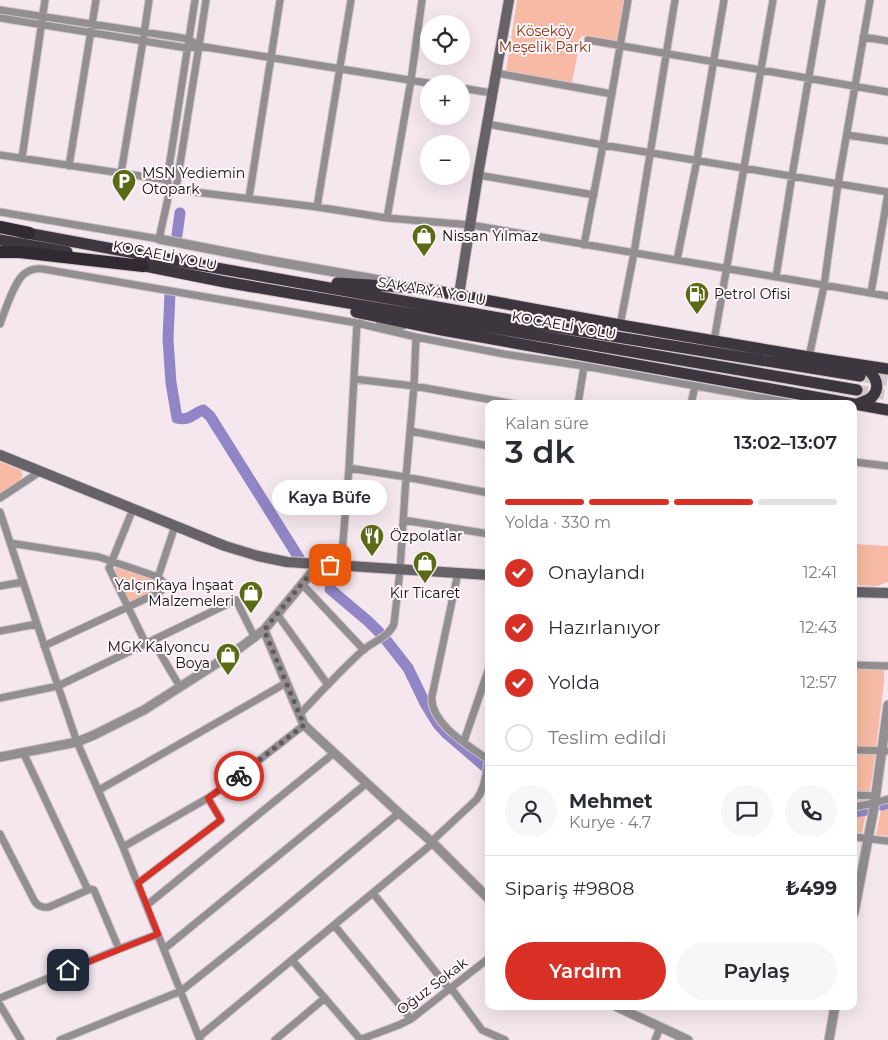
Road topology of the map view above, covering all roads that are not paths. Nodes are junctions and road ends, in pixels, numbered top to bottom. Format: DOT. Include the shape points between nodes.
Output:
graph roads {
  1 [pos="45,0"];
  2 [pos="96,0"];
  3 [pos="149,0"];
  4 [pos="195,0"];
  5 [pos="206,0"];
  6 [pos="280,0"];
  7 [pos="350,0"];
  8 [pos="422,0"];
  9 [pos="509,0"];
  10 [pos="628,0"];
  11 [pos="676,0"];
  12 [pos="724,0"];
  13 [pos="773,0"];
  14 [pos="822,0"];
  15 [pos="870,0"];
  16 [pos="0,10"];
  17 [pos="0,18"];
  18 [pos="42,21"];
  19 [pos="92,24"];
  20 [pos="144,32"];
  21 [pos="91,33"];
  22 [pos="864,37"];
  23 [pos="189,39"];
  24 [pos="588,40"];
  25 [pos="144,41"];
  26 [pos="888,41"];
  27 [pos="620,45"];
  28 [pos="199,46"];
  29 [pos="187,48"];
  30 [pos="667,53"];
  31 [pos="271,57"];
  32 [pos="713,62"];
  33 [pos="340,68"];
  34 [pos="760,70"];
  35 [pos="496,73"];
  36 [pos="808,78"];
  37 [pos="411,80"];
  38 [pos="420,82"];
  39 [pos="855,86"];
  40 [pos="470,89"];
  41 [pos="888,92"];
  42 [pos="492,93"];
  43 [pos="612,94"];
  44 [pos="487,124"];
  45 [pos="847,135"];
  46 [pos="888,141"];
  47 [pos="603,145"];
  48 [pos="650,152"];
  49 [pos="0,155"];
  50 [pos="22,158"];
  51 [pos="697,160"];
  52 [pos="69,166"];
  53 [pos="743,168"];
  54 [pos="121,174"];
  55 [pos="478,174"];
  56 [pos="792,176"];
  57 [pos="167,180"];
  58 [pos="838,184"];
  59 [pos="173,189"];
  60 [pos="888,192"];
  61 [pos="594,195"];
  62 [pos="249,198"];
  63 [pos="317,207"];
  64 [pos="0,212"];
  65 [pos="387,218"];
  66 [pos="471,225"];
  67 [pos="0,227"];
  68 [pos="29,233"];
  69 [pos="159,239"];
  70 [pos="0,240"];
  71 [pos="584,244"];
  72 [pos="0,252"];
  73 [pos="634,253"];
  74 [pos="677,260"];
  75 [pos="143,266"];
  76 [pos="726,269"];
  77 [pos="776,277"];
  78 [pos="284,280"];
  79 [pos="225,282"];
  80 [pos="824,286"];
  81 [pos="420,288"];
  82 [pos="871,293"];
  83 [pos="459,295"];
  84 [pos="888,296"];
  85 [pos="357,323"];
  86 [pos="0,324"];
  87 [pos="620,325"];
  88 [pos="433,328"];
  89 [pos="416,337"];
  90 [pos="714,341"];
  91 [pos="809,357"];
  92 [pos="853,364"];
  93 [pos="584,366"];
  94 [pos="887,368"];
  95 [pos="860,376"];
  96 [pos="354,379"];
  97 [pos="414,386"];
  98 [pos="695,386"];
  99 [pos="857,390"];
  100 [pos="493,400"];
  101 [pos="579,400"];
  102 [pos="692,400"];
  103 [pos="774,400"];
  104 [pos="834,400"];
  105 [pos="857,404"];
  106 [pos="857,404"];
  107 [pos="888,410"];
  108 [pos="410,432"];
  109 [pos="485,445"];
  110 [pos="0,455"];
  111 [pos="857,462"];
  112 [pos="888,466"];
  113 [pos="349,468"];
  114 [pos="41,471"];
  115 [pos="406,477"];
  116 [pos="485,492"];
  117 [pos="0,498"];
  118 [pos="133,509"];
  119 [pos="0,512"];
  120 [pos="404,520"];
  121 [pos="174,526"];
  122 [pos="485,533"];
  123 [pos="10,543"];
  124 [pos="111,562"];
  125 [pos="318,564"];
  126 [pos="342,566"];
  127 [pos="400,570"];
  128 [pos="458,573"];
  129 [pos="485,574"];
  130 [pos="158,577"];
  131 [pos="23,582"];
  132 [pos="302,584"];
  133 [pos="0,586"];
  134 [pos="857,592"];
  135 [pos="888,593"];
  136 [pos="128,607"];
  137 [pos="277,614"];
  138 [pos="36,624"];
  139 [pos="264,630"];
  140 [pos="0,631"];
  141 [pos="255,638"];
  142 [pos="150,642"];
  143 [pos="44,646"];
  144 [pos="364,650"];
  145 [pos="857,665"];
  146 [pos="888,666"];
  147 [pos="485,680"];
  148 [pos="286,683"];
  149 [pos="328,685"];
  150 [pos="58,686"];
  151 [pos="180,687"];
  152 [pos="0,698"];
  153 [pos="888,706"];
  154 [pos="300,714"];
  155 [pos="304,725"];
  156 [pos="77,742"];
  157 [pos="464,742"];
  158 [pos="857,750"];
  159 [pos="885,751"];
  160 [pos="23,752"];
  161 [pos="334,753"];
  162 [pos="0,757"];
  163 [pos="485,757"];
  164 [pos="367,783"];
  165 [pos="485,784"];
  166 [pos="99,790"];
  167 [pos="857,796"];
  168 [pos="208,798"];
  169 [pos="888,799"];
  170 [pos="875,800"];
  171 [pos="857,806"];
  172 [pos="399,813"];
  173 [pos="0,834"];
  174 [pos="857,837"];
  175 [pos="868,839"];
  176 [pos="888,841"];
  177 [pos="433,842"];
  178 [pos="123,847"];
  179 [pos="138,883"];
  180 [pos="88,890"];
  181 [pos="373,893"];
  182 [pos="485,894"];
  183 [pos="857,897"];
  184 [pos="146,905"];
  185 [pos="334,926"];
  186 [pos="158,934"];
  187 [pos="119,949"];
  188 [pos="164,949"];
  189 [pos="292,960"];
  190 [pos="485,961"];
  191 [pos="450,989"];
  192 [pos="181,991"];
  193 [pos="0,998"];
  194 [pos="325,998"];
  195 [pos="0,1005"];
  196 [pos="623,1010"];
  197 [pos="834,1010"];
  198 [pos="410,1019"];
  199 [pos="660,1028"];
  200 [pos="200,1039"];
  201 [pos="21,1040"];
  202 [pos="60,1040"];
  203 [pos="275,1040"];
  204 [pos="360,1040"];
  205 [pos="505,1040"];
  206 [pos="655,1040"];
  207 [pos="688,1040"];
  208 [pos="829,1040"];
  1 -- 18 [label="street"];
  2 -- 19 [label="street"];
  3 -- 20 [label="street"];
  4 -- 23 [label="street"];
  5 -- 28 [label="street"];
  6 -- 31 [label="street"];
  7 -- 33 [label="street"];
  8 -- 37 [label="street"];
  9 -- 35 [label="main road"];
  10 -- 27 [label="street"];
  11 -- 30 [label="street"];
  12 -- 32 [label="street"];
  13 -- 34 [label="street"];
  14 -- 36 [label="street"];
  15 -- 22 [label="street"];
  16 -- 18 [label="street"];
  17 -- 18 [label="street"];
  18 -- 19 [label="street"];
  18 -- 21 [label="street"];
  18 -- 50 [label="street"];
  19 -- 20 [label="street"];
  19 -- 21 [label="street"];
  20 -- 23 [label="street"];
  20 -- 25 [label="street"];
  21 -- 25 [label="street"];
  21 -- 52 [label="street"];
  22 -- 26 [label="street"];
  22 -- 39 [label="street"];
  23 -- 28 [label="street"];
  23 -- 29 [label="street"];
  24 -- 27 [label="street"];
  25 -- 29 [label="street"];
  25 -- 54 [label="street"];
  27 -- 30 [label="street"];
  27 -- 43 [label="street"];
  28 -- 29 [label="street"];
  28 -- 31 [label="street"];
  28 -- 59 [label="street"];
  29 -- 57 [label="street"];
  30 -- 32 [label="street"];
  30 -- 48 [label="street"];
  31 -- 33 [label="street"];
  31 -- 62 [label="street"];
  32 -- 34 [label="street"];
  32 -- 51 [label="street"];
  33 -- 37 [label="street"];
  33 -- 63 [label="street"];
  34 -- 36 [label="street"];
  34 -- 53 [label="street"];
  35 -- 42 [label="main road"];
  35 -- 43 [label="street"];
  36 -- 39 [label="street"];
  36 -- 56 [label="street"];
  37 -- 38 [label="street"];
  37 -- 65 [label="street"];
  39 -- 41 [label="street"];
  39 -- 45 [label="street"];
  40 -- 42 [label="street"];
  42 -- 44 [label="main road"];
  43 -- 47 [label="street"];
  44 -- 47 [label="street"];
  44 -- 55 [label="main road"];
  45 -- 46 [label="street"];
  45 -- 58 [label="street"];
  47 -- 48 [label="street"];
  47 -- 61 [label="street"];
  48 -- 51 [label="street"];
  48 -- 73 [label="street"];
  49 -- 50 [label="street"];
  50 -- 52 [label="street"];
  51 -- 53 [label="street"];
  51 -- 74 [label="street"];
  52 -- 54 [label="street"];
  53 -- 56 [label="street"];
  53 -- 76 [label="street"];
  54 -- 57 [label="street"];
  55 -- 61 [label="street"];
  55 -- 66 [label="main road"];
  56 -- 58 [label="street"];
  56 -- 77 [label="street"];
  57 -- 59 [label="street"];
  58 -- 60 [label="street"];
  58 -- 80 [label="street"];
  59 -- 62 [label="street"];
  59 -- 69 [label="street"];
  60 -- 82 [label="street"];
  61 -- 71 [label="street"];
  62 -- 63 [label="street"];
  63 -- 65 [label="street"];
  64 -- 69 [label="street"];
  65 -- 66 [label="street"];
  66 -- 71 [label="street"];
  66 -- 83 [label="main road"];
  67 -- 68 [label="highway"];
  68 -- 78 [label="highway, SAKARYA YOLU"];
  69 -- 81 [label="street"];
  70 -- 75 [label="highway, KOCAELİ YOLU"];
  71 -- 73 [label="street"];
  72 -- 75 [label="highway"];
  73 -- 74 [label="street"];
  73 -- 87 [label="street"];
  74 -- 76 [label="street"];
  75 -- 79 [label="highway, KOCAELİ YOLU"];
  76 -- 77 [label="street"];
  76 -- 90 [label="street"];
  77 -- 80 [label="street"];
  78 -- 81 [label="highway"];
  78 -- 95 [label="highway, SAKARYA YOLU"];
  79 -- 88 [label="highway"];
  79 -- 99 [label="highway, KOCAELİ YOLU"];
  80 -- 82 [label="street"];
  80 -- 91 [label="street"];
  81 -- 83 [label="highway"];
  82 -- 84 [label="street"];
  83 -- 87 [label="highway"];
  85 -- 86 [label="street" via="36,268 20,279"];
  85 -- 88 [label="street"];
  85 -- 89 [label="street"];
  85 -- 96 [label="street"];
  87 -- 90 [label="highway"];
  88 -- 104 [label="highway"];
  89 -- 93 [label="street"];
  89 -- 97 [label="street"];
  90 -- 91 [label="highway"];
  91 -- 92 [label="highway"];
  92 -- 94 [label="highway"];
  92 -- 105 [label="highway" via="868,369 876,382 874,396"];
  93 -- 98 [label="street"];
  93 -- 101 [label="street"];
  96 -- 97 [label="street"];
  96 -- 113 [label="street"];
  97 -- 100 [label="street"];
  97 -- 108 [label="street"];
  98 -- 102 [label="street"];
  98 -- 103 [label="street"];
  106 -- 107 [label="highway"];
  108 -- 109 [label="street"];
  108 -- 115 [label="street"];
  110 -- 114 [label="main road"];
  111 -- 112 [label="street"];
  113 -- 115 [label="street"];
  113 -- 126 [label="street"];
  114 -- 117 [label="street"];
  114 -- 118 [label="main road"];
  115 -- 116 [label="street"];
  115 -- 120 [label="street"];
  118 -- 121 [label="main road"];
  118 -- 124 [label="street"];
  119 -- 123 [label="street"];
  120 -- 122 [label="street"];
  120 -- 127 [label="street"];
  121 -- 125 [label="main road" via="258,556"];
  121 -- 130 [label="street"];
  123 -- 124 [label="street" via="99,557"];
  123 -- 131 [label="street"];
  124 -- 130 [label="street"];
  124 -- 136 [label="street" via="109,570"];
  125 -- 126 [label="main road"];
  125 -- 132 [label="street"];
  126 -- 127 [label="main road"];
  127 -- 128 [label="main road"];
  127 -- 144 [label="street" via="396,616 391,630"];
  128 -- 129 [label="main road"];
  128 -- 157 [label="street" via="431,700 438,718"];
  130 -- 136 [label="street" via="164,583 162,590"];
  131 -- 133 [label="street"];
  131 -- 138 [label="street"];
  132 -- 137 [label="street"];
  132 -- 144 [label="street"];
  134 -- 135 [label="main road"];
  136 -- 142 [label="street"];
  136 -- 143 [label="street"];
  137 -- 139 [label="street"];
  137 -- 149 [label="street"];
  138 -- 140 [label="street"];
  138 -- 143 [label="street"];
  139 -- 141 [label="street"];
  139 -- 148 [label="street"];
  141 -- 142 [label="street" via="236,600"];
  141 -- 151 [label="street"];
  142 -- 150 [label="street"];
  142 -- 151 [label="street"];
  143 -- 150 [label="street"];
  144 -- 149 [label="street"];
  145 -- 146 [label="street"];
  147 -- 157 [label="street"];
  148 -- 154 [label="street"];
  148 -- 166 [label="street"];
  149 -- 154 [label="street"];
  150 -- 152 [label="street"];
  150 -- 156 [label="street"];
  151 -- 156 [label="street" via="144,710"];
  153 -- 159 [label="street"];
  154 -- 155 [label="street"];
  155 -- 161 [label="street"];
  155 -- 168 [label="street"];
  156 -- 160 [label="street"];
  156 -- 166 [label="street"];
  157 -- 163 [label="street"];
  158 -- 159 [label="street"];
  159 -- 170 [label="street"];
  160 -- 162 [label="street"];
  160 -- 180 [label="street"];
  161 -- 164 [label="street"];
  161 -- 184 [label="street"];
  164 -- 172 [label="street"];
  164 -- 188 [label="street"];
  165 -- 177 [label="street" via="476,800"];
  166 -- 178 [label="street"];
  167 -- 170 [label="street"];
  168 -- 178 [label="street"];
  168 -- 179 [label="street" via="221,820"];
  169 -- 170 [label="street"];
  170 -- 171 [label="street"];
  170 -- 175 [label="street"];
  172 -- 177 [label="street"];
  172 -- 192 [label="street"];
  173 -- 180 [label="street" via="38,905 49,908"];
  174 -- 175 [label="street"];
  175 -- 176 [label="street"];
  175 -- 183 [label="street"];
  177 -- 181 [label="street"];
  177 -- 182 [label="street"];
  178 -- 179 [label="street"];
  179 -- 184 [label="street"];
  180 -- 187 [label="street" via="96,893"];
  181 -- 185 [label="street"];
  181 -- 191 [label="street"];
  184 -- 186 [label="street"];
  185 -- 189 [label="street"];
  185 -- 198 [label="street"];
  186 -- 187 [label="street"];
  186 -- 188 [label="street"];
  187 -- 193 [label="street"];
  188 -- 192 [label="street"];
  189 -- 194 [label="street"];
  189 -- 200 [label="street"];
  190 -- 191 [label="street, Oğuz Sokak"];
  191 -- 198 [label="street, Oğuz Sokak"];
  191 -- 205 [label="street" via="482,1030"];
  192 -- 200 [label="street"];
  192 -- 202 [label="street"];
  194 -- 203 [label="street"];
  194 -- 204 [label="street"];
  195 -- 201 [label="street"];
  196 -- 199 [label="street"];
  197 -- 208 [label="street"];
  198 -- 204 [label="street, Oğuz Sokak"];
  199 -- 206 [label="street"];
  199 -- 207 [label="street"];
}
